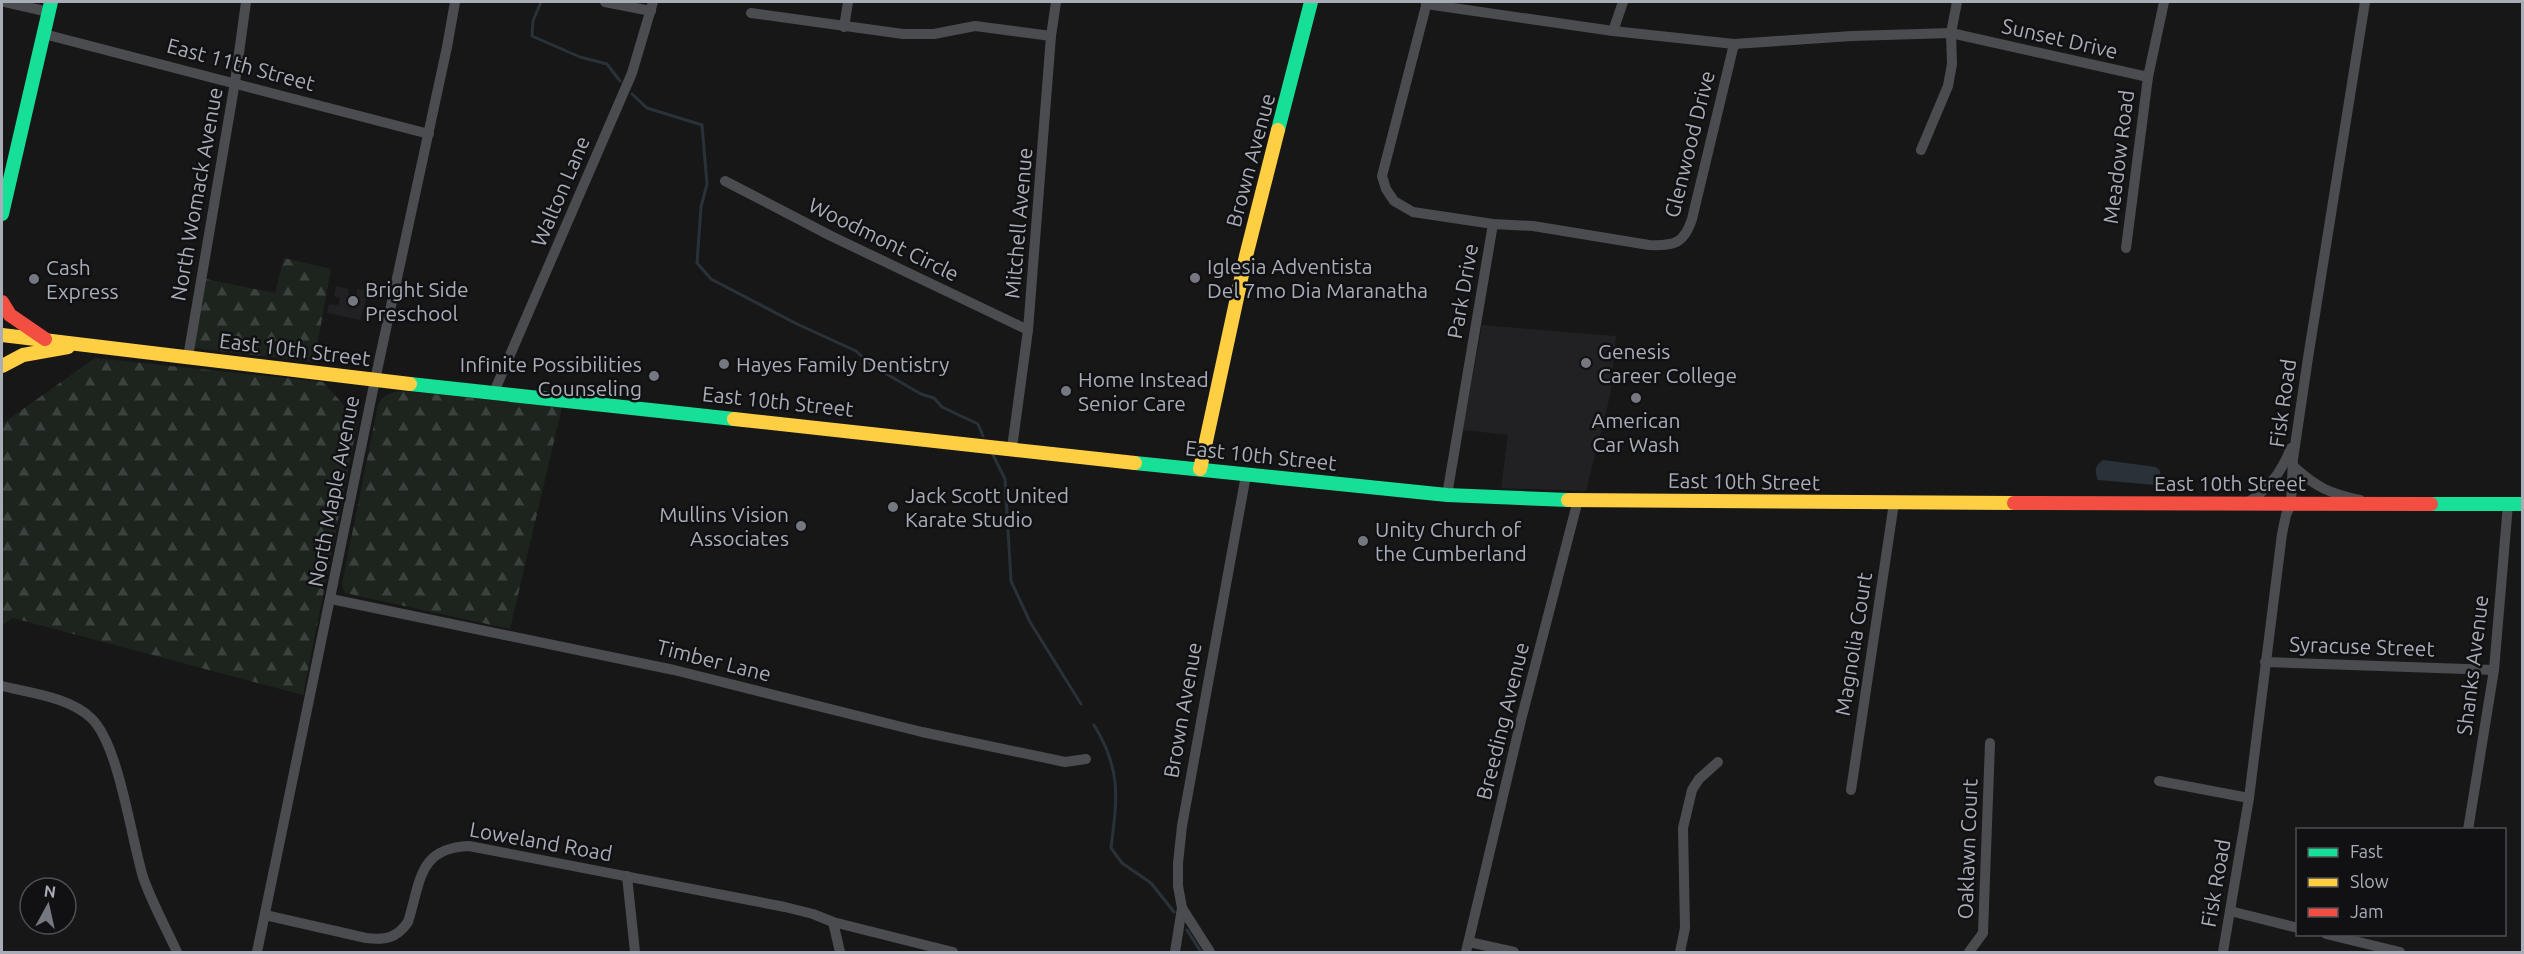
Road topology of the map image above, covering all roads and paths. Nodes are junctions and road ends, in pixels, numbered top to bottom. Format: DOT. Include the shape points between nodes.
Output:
graph roads {
  1 [pos="5,2"];
  2 [pos="246,2"];
  3 [pos="455,2"];
  4 [pos="605,2"];
  5 [pos="848,2"];
  6 [pos="1056,2"];
  7 [pos="1311,2"];
  8 [pos="1623,2"];
  9 [pos="1957,2"];
  10 [pos="2164,2"];
  11 [pos="2365,2"];
  12 [pos="1427,3"];
  13 [pos="652,6"];
  14 [pos="50,7"];
  15 [pos="752,13"];
  16 [pos="844,27"];
  17 [pos="1613,30"];
  18 [pos="1951,33"];
  19 [pos="44,34"];
  20 [pos="1051,36"];
  21 [pos="1734,44"];
  22 [pos="2148,78"];
  23 [pos="235,82"];
  24 [pos="429,134"];
  25 [pos="1921,150"];
  26 [pos="724,181"];
  27 [pos="2,214"];
  28 [pos="1493,224"];
  29 [pos="2126,248"];
  30 [pos="2,302"];
  31 [pos="1028,330"];
  32 [pos="2,335"];
  33 [pos="47,340"];
  34 [pos="82,345"];
  35 [pos="189,357"];
  36 [pos="2,366"];
  37 [pos="375,380"];
  38 [pos="494,392"];
  39 [pos="2297,434"];
  40 [pos="1012,448"];
  41 [pos="2293,466"];
  42 [pos="1200,469"];
  43 [pos="1246,475"];
  44 [pos="1447,495"];
  45 [pos="1578,500"];
  46 [pos="1894,503"];
  47 [pos="2244,504"];
  48 [pos="2291,504"];
  49 [pos="2381,504"];
  50 [pos="2508,504"];
  51 [pos="2523,504"];
  52 [pos="331,599"];
  53 [pos="2265,662"];
  54 [pos="2494,670"];
  55 [pos="2,686"];
  56 [pos="1990,743"];
  57 [pos="1086,759"];
  58 [pos="1718,762"];
  59 [pos="2159,782"];
  60 [pos="1851,790"];
  61 [pos="2249,798"];
  62 [pos="2468,828"];
  63 [pos="627,876"];
  64 [pos="1182,908"];
  65 [pos="2230,911"];
  66 [pos="265,915"];
  67 [pos="833,922"];
  68 [pos="2296,928"];
  69 [pos="2334,936"];
  70 [pos="1468,947"];
  71 [pos="177,952"];
  72 [pos="257,952"];
  73 [pos="635,952"];
  74 [pos="840,952"];
  75 [pos="953,952"];
  76 [pos="1175,952"];
  77 [pos="1210,952"];
  78 [pos="1514,952"];
  79 [pos="1680,952"];
  80 [pos="1970,952"];
  81 [pos="2223,952"];
  82 [pos="2400,952"];
  1 -- 14 [label="street"];
  2 -- 23 [label="street, North Womack Avenue"];
  3 -- 24 [label="street, North Maple Avenue"];
  4 -- 13 [label="street"];
  5 -- 16 [label="street"];
  6 -- 20 [label="street, Mitchell Avenue"];
  7 -- 42 [label="main road, Brown Avenue" via="1246,256"];
  8 -- 17 [label="street"];
  9 -- 18 [label="street"];
  10 -- 22 [label="street, Meadow Road"];
  11 -- 39 [label="street, Fisk Road"];
  12 -- 17 [label="street, Sunset Drive"];
  12 -- 28 [label="street, Park Drive" via="1382,176 1394,201 1413,212"];
  13 -- 38 [label="street, Walton Lane" via="632,73"];
  14 -- 19 [label="main road"];
  15 -- 16 [label="street"];
  16 -- 20 [label="street" via="934,34 975,26"];
  17 -- 21 [label="street, Sunset Drive"];
  18 -- 21 [label="street, Sunset Drive"];
  18 -- 22 [label="street, Sunset Drive"];
  18 -- 25 [label="street" via="1948,86"];
  19 -- 23 [label="street, East 11th Street"];
  19 -- 27 [label="main road"];
  20 -- 31 [label="street, Mitchell Avenue"];
  21 -- 28 [label="street, Glenwood Drive" via="1692,219 1688,232 1678,242 1649,245 1533,226"];
  22 -- 29 [label="street, Meadow Road"];
  23 -- 24 [label="street, East 11th Street"];
  23 -- 35 [label="street, North Womack Avenue"];
  24 -- 37 [label="street, North Maple Avenue"];
  26 -- 31 [label="street, Woodmont Circle"];
  28 -- 44 [label="street, Park Drive"];
  30 -- 33 [label="main road" via="10,315"];
  31 -- 40 [label="street, Mitchell Avenue"];
  32 -- 33 [label="main road, East 10th Street"];
  33 -- 34 [label="main road, East 10th Street"];
  34 -- 35 [label="main road, East 10th Street"];
  34 -- 36 [label="main road" via="23,355"];
  35 -- 37 [label="main road, East 10th Street"];
  37 -- 38 [label="main road, East 10th Street"];
  37 -- 52 [label="street, North Maple Avenue"];
  38 -- 40 [label="main road, East 10th Street"];
  39 -- 41 [label="street, Fisk Road"];
  39 -- 47 [label="street" via="2277,476 2261,494"];
  40 -- 42 [label="main road, East 10th Street"];
  41 -- 48 [label="street, Fisk Road"];
  41 -- 49 [label="street" via="2329,493"];
  42 -- 43 [label="main road, East 10th Street"];
  43 -- 44 [label="main road, East 10th Street"];
  43 -- 64 [label="street, Brown Avenue" via="1182,826 1178,886"];
  44 -- 45 [label="main road, East 10th Street"];
  45 -- 46 [label="main road, East 10th Street"];
  45 -- 70 [label="street, Breeding Avenue"];
  46 -- 47 [label="main road, East 10th Street"];
  46 -- 60 [label="street, Magnolia Court"];
  47 -- 48 [label="main road, East 10th Street"];
  48 -- 49 [label="main road, East 10th Street"];
  48 -- 53 [label="street, Fisk Road" via="2282,534"];
  49 -- 50 [label="main road, East 10th Street"];
  50 -- 51 [label="main road, East 10th Street"];
  50 -- 54 [label="street, Shanks Avenue"];
  52 -- 57 [label="street, Timber Lane" via="674,670 921,732 1065,762"];
  52 -- 66 [label="street, North Maple Avenue"];
  53 -- 54 [label="street, Syracuse Street"];
  53 -- 61 [label="street, Fisk Road"];
  54 -- 62 [label="street, Shanks Avenue"];
  55 -- 71 [label="street" via="64,702 90,717 103,733 144,879"];
  56 -- 80 [label="street, Oaklawn Court" via="1983,933"];
  58 -- 79 [label="street" via="1692,790 1683,828 1685,928"];
  59 -- 61 [label="street"];
  61 -- 65 [label="street, Fisk Road"];
  63 -- 66 [label="street, Loweland Road" via="469,846 457,847 430,857 408,922 392,937 366,938"];
  63 -- 67 [label="street, Loweland Road" via="785,907"];
  63 -- 73 [label="street"];
  64 -- 76 [label="street, Brown Avenue"];
  64 -- 77 [label="street"];
  65 -- 68 [label="street"];
  65 -- 81 [label="street, Fisk Road"];
  66 -- 72 [label="street, North Maple Avenue"];
  67 -- 74 [label="street"];
  67 -- 75 [label="street, Loweland Road"];
  69 -- 82 [label="street"];
  70 -- 78 [label="street"];
}
